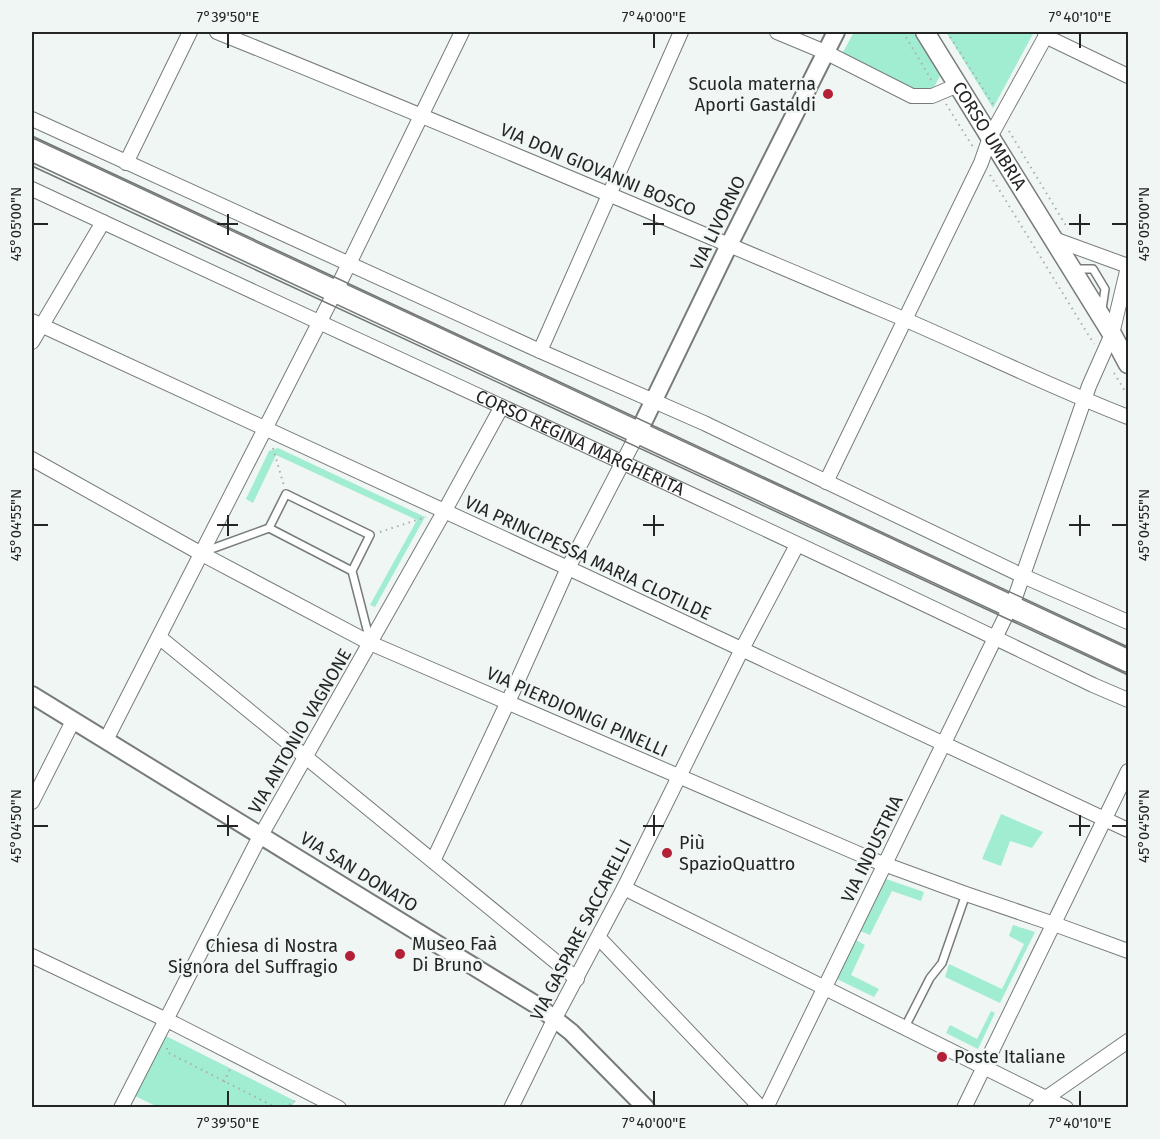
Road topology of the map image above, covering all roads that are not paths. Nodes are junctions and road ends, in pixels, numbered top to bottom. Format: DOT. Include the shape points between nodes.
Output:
graph roads {
  1 [pos="190,32"];
  2 [pos="217,32"];
  3 [pos="462,32"];
  4 [pos="681,32"];
  5 [pos="777,32"];
  6 [pos="836,32"];
  7 [pos="925,32"];
  8 [pos="1046,34"];
  9 [pos="825,52"];
  10 [pos="1128,76"];
  11 [pos="958,85"];
  12 [pos="421,114"];
  13 [pos="32,119"];
  14 [pos="990,137"];
  15 [pos="32,150"];
  16 [pos="126,163"];
  17 [pos="32,189"];
  18 [pos="609,193"];
  19 [pos="103,222"];
  20 [pos="1054,239"];
  21 [pos="729,245"];
  22 [pos="350,263"];
  23 [pos="1128,267"];
  24 [pos="335,293"];
  25 [pos="904,319"];
  26 [pos="37,323"];
  27 [pos="319,323"];
  28 [pos="1112,334"];
  29 [pos="32,342"];
  30 [pos="540,351"];
  31 [pos="1128,363"];
  32 [pos="654,400"];
  33 [pos="1084,400"];
  34 [pos="501,408"];
  35 [pos="1128,417"];
  36 [pos="266,429"];
  37 [pos="638,433"];
  38 [pos="32,459"];
  39 [pos="621,462"];
  40 [pos="826,482"];
  41 [pos="444,512"];
  42 [pos="269,528"];
  43 [pos="797,545"];
  44 [pos="200,553"];
  45 [pos="568,568"];
  46 [pos="352,571"];
  47 [pos="1023,576"];
  48 [pos="1011,606"];
  49 [pos="1128,622"];
  50 [pos="159,637"];
  51 [pos="996,638"];
  52 [pos="370,643"];
  53 [pos="742,649"];
  54 [pos="1128,661"];
  55 [pos="32,695"];
  56 [pos="1128,700"];
  57 [pos="508,702"];
  58 [pos="73,721"];
  59 [pos="105,740"];
  60 [pos="943,743"];
  61 [pos="304,758"];
  62 [pos="1128,771"];
  63 [pos="679,776"];
  64 [pos="32,802"];
  65 [pos="1105,819"];
  66 [pos="1128,830"];
  67 [pos="261,835"];
  68 [pos="433,861"];
  69 [pos="885,864"];
  70 [pos="624,888"];
  71 [pos="966,894"];
  72 [pos="1054,924"];
  73 [pos="599,938"];
  74 [pos="1128,951"];
  75 [pos="32,956"];
  76 [pos="576,979"];
  77 [pos="824,987"];
  78 [pos="555,1018"];
  79 [pos="166,1020"];
  80 [pos="905,1027"];
  81 [pos="1128,1041"];
  82 [pos="984,1066"];
  83 [pos="312,1102"];
  84 [pos="1041,1103"];
  85 [pos="121,1107"];
  86 [pos="339,1107"];
  87 [pos="512,1107"];
  88 [pos="646,1107"];
  89 [pos="761,1107"];
  90 [pos="766,1107"];
  91 [pos="964,1107"];
  92 [pos="1066,1107"];
  1 -- 16 [label="street"];
  2 -- 12 [label="street, VIA DON GIOVANNI BOSCO"];
  3 -- 12 [label="street"];
  4 -- 18 [label="street"];
  5 -- 9 [label="street"];
  6 -- 9 [label="street, VIA LIVORNO"];
  7 -- 11 [label="main road, CORSO UMBRIA"];
  8 -- 10 [label="street"];
  8 -- 14 [label="street"];
  9 -- 11 [label="street" via="912,96 939,93"];
  9 -- 21 [label="street, VIA LIVORNO"];
  11 -- 14 [label="main road, CORSO UMBRIA"];
  12 -- 18 [label="street, VIA DON GIOVANNI BOSCO"];
  12 -- 22 [label="street"];
  13 -- 16 [label="street"];
  14 -- 20 [label="main road, CORSO UMBRIA"];
  14 -- 25 [label="street" via="982,162"];
  15 -- 24 [label="main road, CORSO REGINA MARGHERITA"];
  16 -- 22 [label="street"];
  17 -- 19 [label="street, CORSO REGINA MARGHERITA"];
  18 -- 21 [label="street, VIA DON GIOVANNI BOSCO"];
  18 -- 30 [label="street"];
  19 -- 26 [label="street"];
  19 -- 27 [label="street, CORSO REGINA MARGHERITA"];
  20 -- 23 [label="street"];
  20 -- 28 [label="main road, CORSO UMBRIA"];
  21 -- 25 [label="street, VIA DON GIOVANNI BOSCO"];
  21 -- 32 [label="street, VIA LIVORNO"];
  22 -- 24 [label="street"];
  22 -- 30 [label="street"];
  23 -- 28 [label="street, VIA INDUSTRIA"];
  24 -- 27 [label="street"];
  24 -- 37 [label="main road, CORSO REGINA MARGHERITA"];
  25 -- 33 [label="street, VIA DON GIOVANNI BOSCO"];
  25 -- 40 [label="street"];
  26 -- 29 [label="street"];
  26 -- 36 [label="street, VIA PRINCIPESSA MARIA CLOTILDE"];
  27 -- 34 [label="street, CORSO REGINA MARGHERITA"];
  27 -- 36 [label="street"];
  28 -- 31 [label="main road, CORSO UMBRIA"];
  28 -- 33 [label="street, VIA INDUSTRIA"];
  30 -- 32 [label="street"];
  32 -- 37 [label="street, VIA LIVORNO"];
  32 -- 40 [label="street"];
  33 -- 35 [label="street, VIA DON GIOVANNI BOSCO"];
  33 -- 47 [label="street, VIA INDUSTRIA"];
  34 -- 39 [label="street, CORSO REGINA MARGHERITA"];
  34 -- 41 [label="street, VIA ANTONIO VAGNONE"];
  36 -- 41 [label="street, VIA PRINCIPESSA MARIA CLOTILDE"];
  36 -- 44 [label="street"];
  37 -- 39 [label="street"];
  37 -- 48 [label="main road, CORSO REGINA MARGHERITA"];
  38 -- 44 [label="street, VIA PIERDIONIGI PINELLI"];
  39 -- 43 [label="street, CORSO REGINA MARGHERITA"];
  39 -- 45 [label="street"];
  40 -- 47 [label="street"];
  41 -- 45 [label="street, VIA PRINCIPESSA MARIA CLOTILDE"];
  41 -- 52 [label="street, VIA ANTONIO VAGNONE"];
  42 -- 44 [label="lane"];
  42 -- 46 [label="lane"];
  42 -- 46 [label="lane" via="286,494 370,535"];
  43 -- 51 [label="street, CORSO REGINA MARGHERITA"];
  43 -- 53 [label="street, VIA GASPARE SACCARELLI"];
  44 -- 50 [label="street"];
  44 -- 52 [label="street, VIA PIERDIONIGI PINELLI"];
  45 -- 53 [label="street, VIA PRINCIPESSA MARIA CLOTILDE"];
  45 -- 57 [label="street"];
  46 -- 52 [label="lane"];
  47 -- 48 [label="street, VIA INDUSTRIA"];
  47 -- 49 [label="street"];
  48 -- 51 [label="street, VIA INDUSTRIA"];
  48 -- 54 [label="main road, CORSO REGINA MARGHERITA"];
  50 -- 59 [label="street"];
  50 -- 61 [label="street"];
  51 -- 56 [label="street, CORSO REGINA MARGHERITA"];
  51 -- 60 [label="street, VIA INDUSTRIA"];
  52 -- 57 [label="street, VIA PIERDIONIGI PINELLI"];
  52 -- 61 [label="street, VIA ANTONIO VAGNONE"];
  53 -- 60 [label="street, VIA PRINCIPESSA MARIA CLOTILDE"];
  53 -- 63 [label="street, VIA GASPARE SACCARELLI"];
  55 -- 58 [label="street, VIA SAN DONATO"];
  57 -- 63 [label="street, VIA PIERDIONIGI PINELLI"];
  57 -- 68 [label="street"];
  58 -- 59 [label="street, VIA SAN DONATO"];
  58 -- 64 [label="street"];
  59 -- 67 [label="street, VIA SAN DONATO"];
  60 -- 65 [label="street, VIA PRINCIPESSA MARIA CLOTILDE"];
  60 -- 69 [label="street, VIA INDUSTRIA"];
  61 -- 67 [label="street, VIA ANTONIO VAGNONE"];
  61 -- 68 [label="street"];
  62 -- 65 [label="street"];
  63 -- 69 [label="street, VIA PIERDIONIGI PINELLI"];
  63 -- 70 [label="street, VIA GASPARE SACCARELLI"];
  65 -- 66 [label="street, VIA PRINCIPESSA MARIA CLOTILDE"];
  65 -- 72 [label="street"];
  67 -- 78 [label="street, VIA SAN DONATO"];
  67 -- 79 [label="street, VIA ANTONIO VAGNONE"];
  68 -- 76 [label="street"];
  69 -- 71 [label="street, VIA PIERDIONIGI PINELLI"];
  69 -- 77 [label="street, VIA INDUSTRIA"];
  70 -- 73 [label="street, VIA GASPARE SACCARELLI"];
  70 -- 77 [label="street"];
  71 -- 72 [label="street, VIA PIERDIONIGI PINELLI"];
  71 -- 80 [label="lane" via="942,963"];
  72 -- 74 [label="street, VIA PIERDIONIGI PINELLI"];
  72 -- 82 [label="street"];
  73 -- 76 [label="street, VIA GASPARE SACCARELLI"];
  73 -- 89 [label="street"];
  75 -- 79 [label="street"];
  76 -- 78 [label="street, VIA GASPARE SACCARELLI"];
  77 -- 80 [label="street"];
  77 -- 90 [label="street, VIA INDUSTRIA"];
  78 -- 87 [label="street, VIA GASPARE SACCARELLI"];
  78 -- 88 [label="street, VIA SAN DONATO"];
  79 -- 83 [label="street"];
  79 -- 85 [label="street, VIA ANTONIO VAGNONE"];
  80 -- 82 [label="street"];
  81 -- 84 [label="street"];
  82 -- 84 [label="street"];
  82 -- 91 [label="street"];
  83 -- 86 [label="street"];
  84 -- 92 [label="street"];
}
